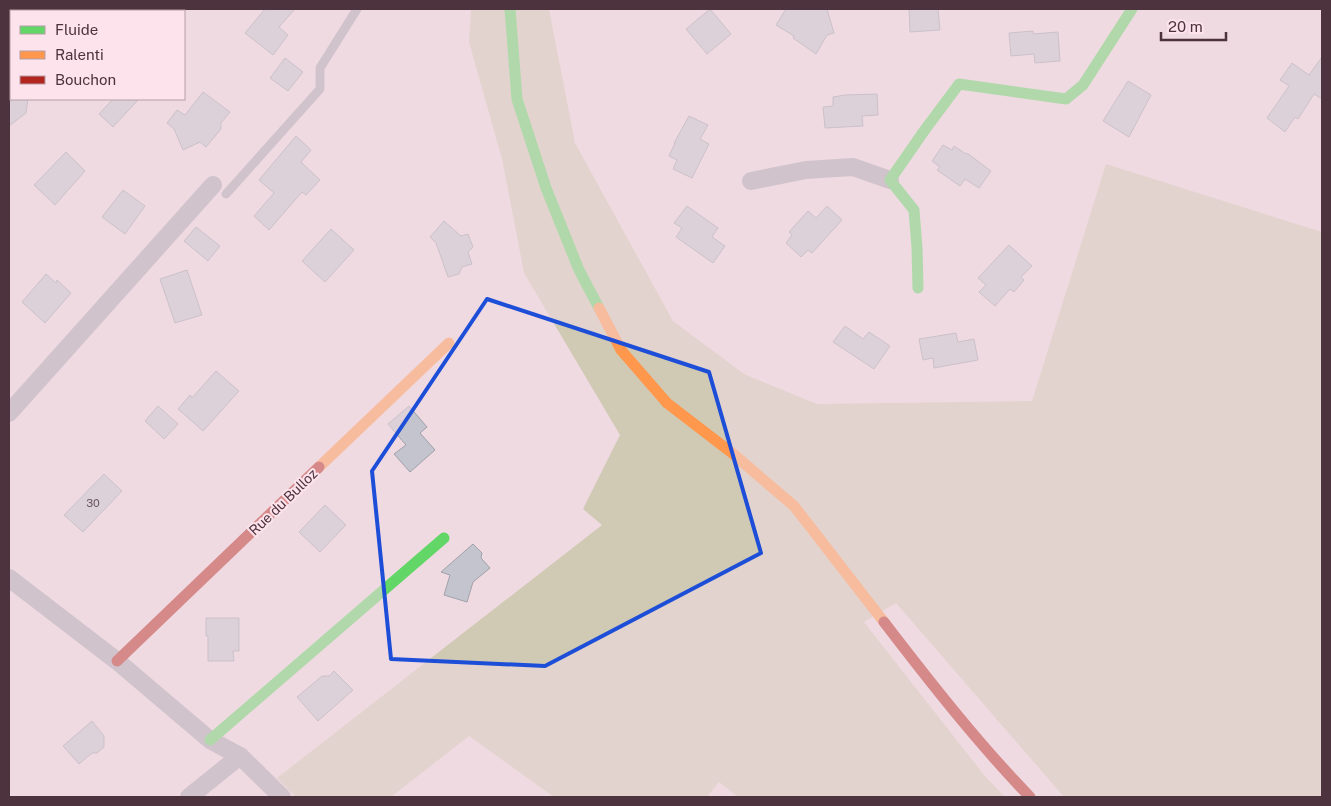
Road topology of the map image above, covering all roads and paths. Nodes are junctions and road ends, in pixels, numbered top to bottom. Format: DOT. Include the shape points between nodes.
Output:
graph roads {
  1 [pos="357,9"];
  2 [pos="510,9"];
  3 [pos="1132,9"];
  4 [pos="890,180"];
  5 [pos="751,181"];
  6 [pos="219,189"];
  7 [pos="918,288"];
  8 [pos="449,343"];
  9 [pos="9,414"];
  10 [pos="444,538"];
  11 [pos="9,578"];
  12 [pos="117,660"];
  13 [pos="210,740"];
  14 [pos="240,756"];
  15 [pos="189,797"];
  16 [pos="282,797"];
  17 [pos="1030,797"];
  1 -- 6 [label="lane" via="320,68 320,89"];
  2 -- 17 [label="street" via="517,99 546,188 579,270 620,350 666,403 794,506 937,691"];
  3 -- 4 [label="street" via="1082,85 1066,99 959,84"];
  4 -- 5 [label="street" via="853,167 806,170"];
  4 -- 7 [label="street" via="914,210"];
  6 -- 9 [label="street"];
  8 -- 12 [label="street, Rue du Bulloz"];
  10 -- 13 [label="street"];
  11 -- 12 [label="street"];
  12 -- 13 [label="street"];
  13 -- 14 [label="street"];
  14 -- 15 [label="street"];
  14 -- 16 [label="street"];
}
